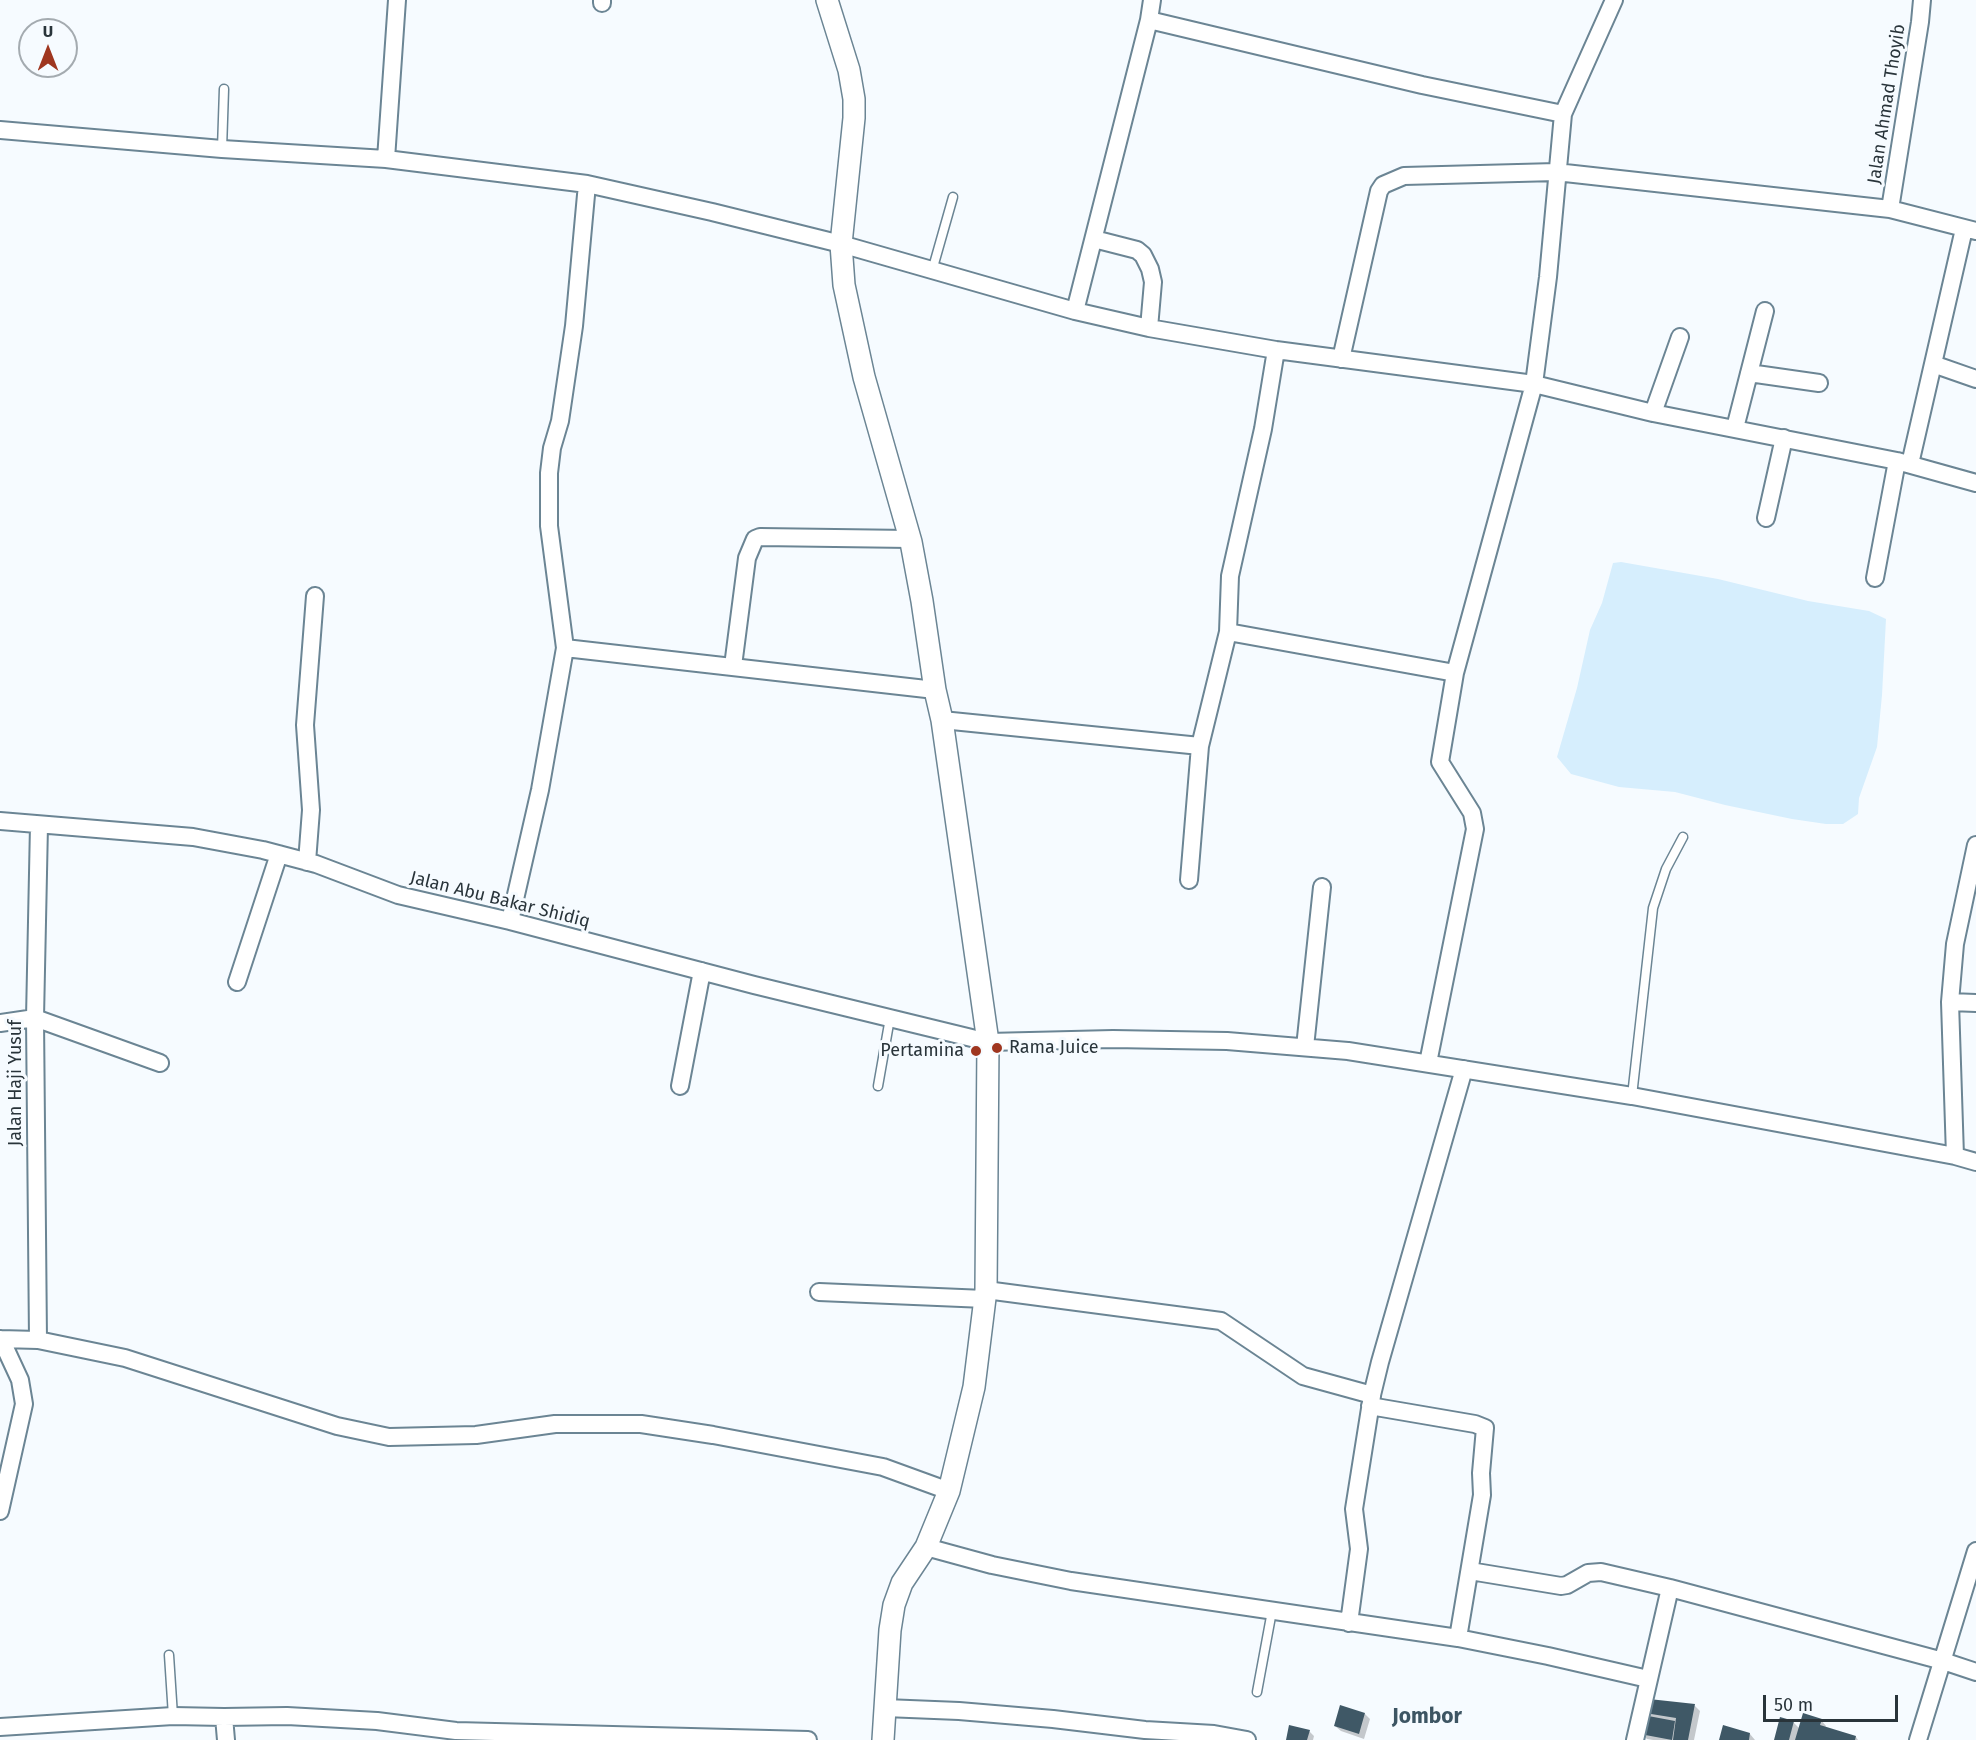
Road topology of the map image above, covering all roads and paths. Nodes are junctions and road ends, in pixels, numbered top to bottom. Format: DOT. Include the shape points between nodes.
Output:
graph roads {
  1 [pos="397,0"];
  2 [pos="827,0"];
  3 [pos="1152,0"];
  4 [pos="1614,0"];
  5 [pos="1922,0"];
  6 [pos="1149,20"];
  7 [pos="224,89"];
  8 [pos="1563,114"];
  9 [pos="0,130"];
  10 [pos="222,149"];
  11 [pos="386,159"];
  12 [pos="1556,172"];
  13 [pos="587,184"];
  14 [pos="953,197"];
  15 [pos="1890,209"];
  16 [pos="1970,230"];
  17 [pos="1094,239"];
  18 [pos="841,244"];
  19 [pos="932,271"];
  20 [pos="1075,311"];
  21 [pos="1765,311"];
  22 [pos="1149,328"];
  23 [pos="1680,338"];
  24 [pos="1276,350"];
  25 [pos="1341,358"];
  26 [pos="1933,364"];
  27 [pos="1749,373"];
  28 [pos="1976,379"];
  29 [pos="1819,383"];
  30 [pos="1534,384"];
  31 [pos="1653,413"];
  32 [pos="1735,428"];
  33 [pos="1784,438"];
  34 [pos="1903,462"];
  35 [pos="1976,483"];
  36 [pos="1766,518"];
  37 [pos="910,539"];
  38 [pos="1875,578"];
  39 [pos="315,596"];
  40 [pos="1228,633"];
  41 [pos="565,648"];
  42 [pos="733,666"];
  43 [pos="1455,674"];
  44 [pos="935,690"];
  45 [pos="942,720"];
  46 [pos="1200,746"];
  47 [pos="0,821"];
  48 [pos="39,825"];
  49 [pos="1683,837"];
  50 [pos="1976,845"];
  51 [pos="279,854"];
  52 [pos="308,862"];
  53 [pos="1189,880"];
  54 [pos="1322,887"];
  55 [pos="510,921"];
  56 [pos="702,971"];
  57 [pos="237,982"];
  58 [pos="1950,1002"];
  59 [pos="1976,1003"];
  60 [pos="35,1018"];
  61 [pos="890,1018"];
  62 [pos="0,1023"];
  63 [pos="988,1042"];
  64 [pos="1305,1047"];
  65 [pos="160,1063"];
  66 [pos="1428,1063"];
  67 [pos="1464,1069"];
  68 [pos="680,1086"];
  69 [pos="878,1086"];
  70 [pos="1632,1096"];
  71 [pos="1955,1156"];
  72 [pos="1976,1162"];
  73 [pos="819,1292"];
  74 [pos="985,1294"];
  75 [pos="1,1339"];
  76 [pos="38,1340"];
  77 [pos="1371,1401"];
  78 [pos="949,1491"];
  79 [pos="0,1511"];
  80 [pos="926,1547"];
  81 [pos="1976,1551"];
  82 [pos="1470,1571"];
  83 [pos="1670,1588"];
  84 [pos="1272,1611"];
  85 [pos="1349,1623"];
  86 [pos="1458,1638"];
  87 [pos="169,1655"];
  88 [pos="1943,1660"];
  89 [pos="1976,1672"];
  90 [pos="1648,1679"];
  91 [pos="1257,1692"];
  92 [pos="885,1708"];
  93 [pos="173,1716"];
  94 [pos="224,1717"];
  95 [pos="1,1723"];
  96 [pos="226,1740"];
  97 [pos="808,1740"];
  98 [pos="883,1740"];
  99 [pos="1247,1740"];
  100 [pos="1635,1740"];
  101 [pos="1918,1740"];
  1 -- 11 [label="street"];
  2 -- 18 [label="street" via="854,99"];
  3 -- 6 [label="street"];
  4 -- 8 [label="street"];
  5 -- 15 [label="street, Jalan Ahmad Thoyib"];
  6 -- 8 [label="street"];
  6 -- 17 [label="street"];
  7 -- 10 [label="lane"];
  8 -- 12 [label="street"];
  9 -- 10 [label="street"];
  10 -- 11 [label="street"];
  11 -- 13 [label="street"];
  12 -- 15 [label="street"];
  12 -- 25 [label="street" via="1417,174 1383,185"];
  12 -- 30 [label="street"];
  13 -- 18 [label="street"];
  13 -- 41 [label="street" via="574,326 549,473 549,526"];
  14 -- 19 [label="lane"];
  15 -- 16 [label="street, Jalan Ahmad Thoyib"];
  16 -- 26 [label="street"];
  17 -- 20 [label="street"];
  17 -- 22 [label="street" via="1143,255 1153,282"];
  18 -- 19 [label="street"];
  18 -- 37 [label="street" via="844,285 864,377"];
  19 -- 20 [label="street"];
  20 -- 22 [label="street"];
  21 -- 27 [label="street"];
  22 -- 24 [label="street"];
  23 -- 31 [label="street"];
  24 -- 25 [label="street"];
  24 -- 40 [label="street" via="1263,429 1230,576"];
  25 -- 30 [label="street"];
  26 -- 28 [label="street"];
  26 -- 34 [label="street"];
  27 -- 29 [label="street"];
  27 -- 32 [label="street"];
  30 -- 31 [label="street"];
  30 -- 43 [label="street"];
  31 -- 32 [label="street"];
  32 -- 33 [label="street"];
  33 -- 34 [label="street"];
  33 -- 36 [label="street"];
  34 -- 35 [label="street"];
  34 -- 38 [label="street"];
  37 -- 42 [label="street" via="755,539 747,558"];
  37 -- 44 [label="street"];
  39 -- 52 [label="street" via="305,725 311,810"];
  40 -- 43 [label="street"];
  40 -- 46 [label="street"];
  41 -- 42 [label="street"];
  41 -- 55 [label="street" via="540,790"];
  42 -- 44 [label="street"];
  43 -- 66 [label="street" via="1440,762 1473,813 1475,829"];
  44 -- 45 [label="street"];
  45 -- 46 [label="street"];
  45 -- 63 [label="street"];
  46 -- 53 [label="street"];
  47 -- 48 [label="street, Jalan Abu Bakar Shidiq"];
  48 -- 51 [label="street, Jalan Abu Bakar Shidiq" via="193,837"];
  48 -- 60 [label="street, Jalan Haji Yusuf"];
  49 -- 70 [label="lane" via="1666,869 1653,908"];
  50 -- 58 [label="street" via="1955,944"];
  51 -- 52 [label="street, Jalan Abu Bakar Shidiq"];
  51 -- 57 [label="street"];
  52 -- 55 [label="street, Jalan Abu Bakar Shidiq" via="398,896"];
  54 -- 64 [label="street"];
  55 -- 56 [label="street, Jalan Abu Bakar Shidiq"];
  56 -- 61 [label="street, Jalan Abu Bakar Shidiq"];
  56 -- 68 [label="street"];
  58 -- 59 [label="street"];
  58 -- 71 [label="street"];
  60 -- 62 [label="street"];
  60 -- 65 [label="street"];
  60 -- 76 [label="street, Jalan Haji Yusuf"];
  61 -- 63 [label="street, Jalan Abu Bakar Shidiq"];
  61 -- 69 [label="lane"];
  63 -- 64 [label="street, Jalan Abu Bakar Shidiq" via="1113,1039"];
  63 -- 74 [label="street"];
  64 -- 66 [label="street, Jalan Abu Bakar Shidiq"];
  66 -- 67 [label="street, Jalan Abu Bakar Shidiq"];
  67 -- 70 [label="street, Jalan Abu Bakar Shidiq"];
  67 -- 77 [label="street"];
  70 -- 71 [label="street, Jalan Abu Bakar Shidiq"];
  71 -- 72 [label="street, Jalan Abu Bakar Shidiq"];
  73 -- 74 [label="street"];
  74 -- 77 [label="street" via="1221,1321 1303,1376"];
  74 -- 78 [label="street" via="974,1387"];
  75 -- 76 [label="street"];
  75 -- 79 [label="street" via="20,1380 24,1404"];
  76 -- 78 [label="street" via="125,1358 337,1426 389,1437 476,1435 555,1424 641,1424 883,1467"];
  77 -- 82 [label="street" via="1485,1428 1482,1495"];
  77 -- 85 [label="street" via="1354,1509 1359,1549"];
  78 -- 80 [label="street"];
  80 -- 84 [label="street" via="1071,1581"];
  80 -- 92 [label="street" via="902,1583 894,1605"];
  81 -- 88 [label="street"];
  82 -- 83 [label="street" via="1561,1586 1588,1573 1601,1572"];
  82 -- 86 [label="street"];
  83 -- 88 [label="street"];
  83 -- 90 [label="street"];
  84 -- 85 [label="street"];
  84 -- 91 [label="lane"];
  85 -- 86 [label="street"];
  86 -- 90 [label="street"];
  87 -- 93 [label="lane"];
  88 -- 89 [label="street"];
  88 -- 101 [label="street"];
  90 -- 100 [label="street"];
  92 -- 98 [label="street"];
  92 -- 99 [label="street" via="1053,1719"];
  93 -- 94 [label="street"];
  93 -- 95 [label="street"];
  94 -- 96 [label="street"];
  94 -- 97 [label="street" via="377,1721 456,1731"];
}
